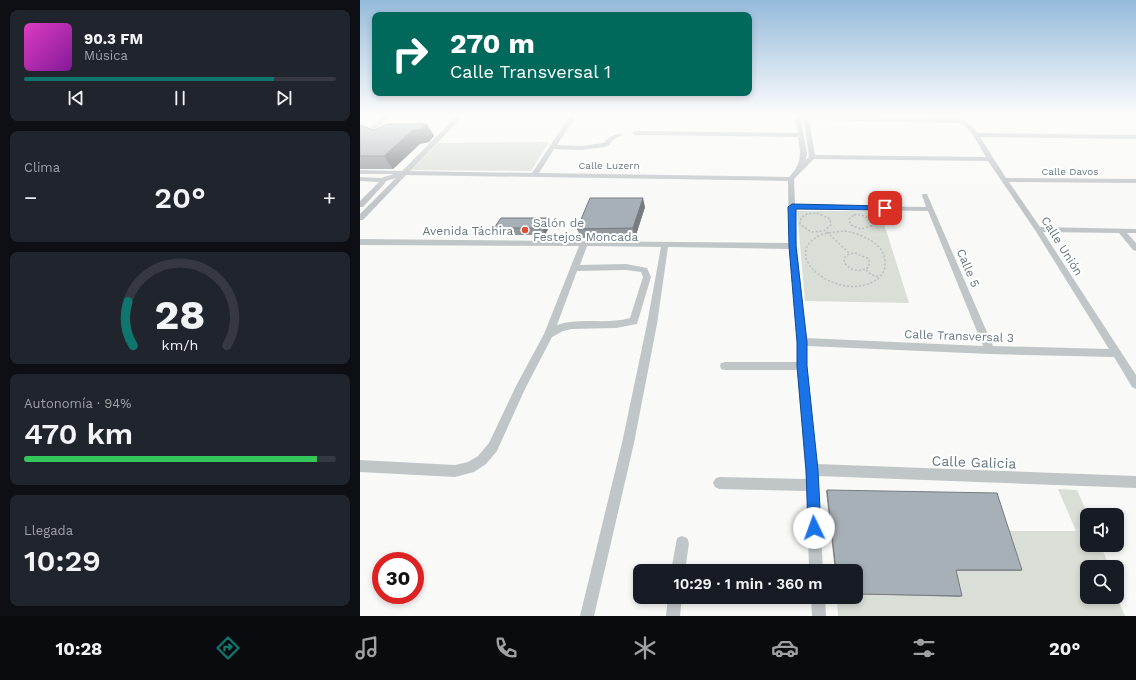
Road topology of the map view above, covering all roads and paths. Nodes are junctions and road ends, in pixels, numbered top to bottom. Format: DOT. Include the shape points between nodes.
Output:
graph roads {
  1 [pos="431,145"];
  2 [pos="606,145"];
  3 [pos="803,145"];
  4 [pos="810,145"];
  5 [pos="981,145"];
  6 [pos="552,147"];
  7 [pos="812,157"];
  8 [pos="990,160"];
  9 [pos="360,172"];
  10 [pos="404,172"];
  11 [pos="800,172"];
  12 [pos="534,175"];
  13 [pos="360,179"];
  14 [pos="791,179"];
  15 [pos="382,180"];
  16 [pos="1004,180"];
  17 [pos="1136,181"];
  18 [pos="925,195"];
  19 [pos="360,205"];
  20 [pos="792,207"];
  21 [pos="930,209"];
  22 [pos="360,218"];
  23 [pos="858,228"];
  24 [pos="1038,229"];
  25 [pos="826,231"];
  26 [pos="1121,231"];
  27 [pos="1136,231"];
  28 [pos="828,233"];
  29 [pos="856,234"];
  30 [pos="360,242"];
  31 [pos="584,243"];
  32 [pos="665,244"];
  33 [pos="792,246"];
  34 [pos="1136,248"];
  35 [pos="850,254"];
  36 [pos="575,268"];
  37 [pos="866,270"];
  38 [pos="880,277"];
  39 [pos="549,334"];
  40 [pos="802,342"];
  41 [pos="990,350"];
  42 [pos="1116,353"];
  43 [pos="725,366"];
  44 [pos="802,366"];
  45 [pos="1136,384"];
  46 [pos="360,466"];
  47 [pos="812,470"];
  48 [pos="1136,482"];
  49 [pos="719,483"];
  50 [pos="812,485"];
  51 [pos="682,543"];
  52 [pos="679,564"];
  53 [pos="816,564"];
  54 [pos="674,604"];
  55 [pos="818,604"];
  56 [pos="587,616"];
  57 [pos="673,616"];
  58 [pos="819,616"];
  1 -- 10 [label="street"];
  2 -- 6 [label="street" via="582,148"];
  3 -- 11 [label="street"];
  4 -- 7 [label="street"];
  5 -- 8 [label="street, Calle Unión"];
  6 -- 12 [label="street"];
  7 -- 8 [label="street"];
  7 -- 11 [label="street"];
  8 -- 16 [label="street, Calle Unión"];
  9 -- 10 [label="street, Calle Luzern"];
  10 -- 12 [label="street, Calle Luzern"];
  10 -- 15 [label="street"];
  10 -- 22 [label="street"];
  11 -- 14 [label="street"];
  12 -- 14 [label="street, Calle Luzern"];
  13 -- 15 [label="street"];
  14 -- 20 [label="street"];
  15 -- 19 [label="street" via="383,182"];
  16 -- 17 [label="street, Calle Davos"];
  16 -- 24 [label="street, Calle Unión"];
  18 -- 21 [label="street, Calle 5"];
  20 -- 21 [label="street"];
  20 -- 33 [label="street"];
  21 -- 41 [label="street, Calle 5"];
  23 -- 23 [label="path" via="869,228 872,221 861,215 851,217 849,223"];
  23 -- 29 [label="path"];
  24 -- 26 [label="street"];
  24 -- 42 [label="street, Calle Unión"];
  25 -- 25 [label="path" via="831,226 830,219 826,216 812,213 801,218 800,224 806,230 816,233"];
  25 -- 28 [label="path"];
  26 -- 27 [label="street"];
  26 -- 34 [label="street"];
  28 -- 29 [label="path"];
  28 -- 35 [label="path"];
  28 -- 38 [label="path" via="814,238 804,252 807,264 815,274 825,281 843,286 866,285"];
  29 -- 38 [label="path" via="874,242 882,250 886,259 885,269"];
  30 -- 31 [label="street, Avenida Táchira"];
  31 -- 32 [label="street, Avenida Táchira"];
  31 -- 36 [label="street"];
  32 -- 33 [label="street, Avenida Táchira"];
  32 -- 56 [label="street" via="628,443"];
  33 -- 40 [label="street"];
  35 -- 37 [label="path" via="860,254 869,259 869,267"];
  35 -- 37 [label="path" via="845,257 844,262 847,266 852,270"];
  36 -- 39 [label="street"];
  36 -- 39 [label="street" via="626,267 644,270 648,277 634,321 624,325 590,324 562,327"];
  37 -- 38 [label="path"];
  39 -- 46 [label="street" via="493,447 482,460 470,468 455,471"];
  40 -- 41 [label="street, Calle Transversal 3"];
  40 -- 44 [label="street"];
  41 -- 42 [label="street, Calle Transversal 3"];
  42 -- 45 [label="street, Calle Unión"];
  43 -- 44 [label="street"];
  44 -- 47 [label="street"];
  47 -- 48 [label="street, Calle Galicia"];
  47 -- 50 [label="street"];
  49 -- 50 [label="street"];
  50 -- 53 [label="street"];
  51 -- 52 [label="street"];
  54 -- 57 [label="street"];
  55 -- 58 [label="street"];
}
